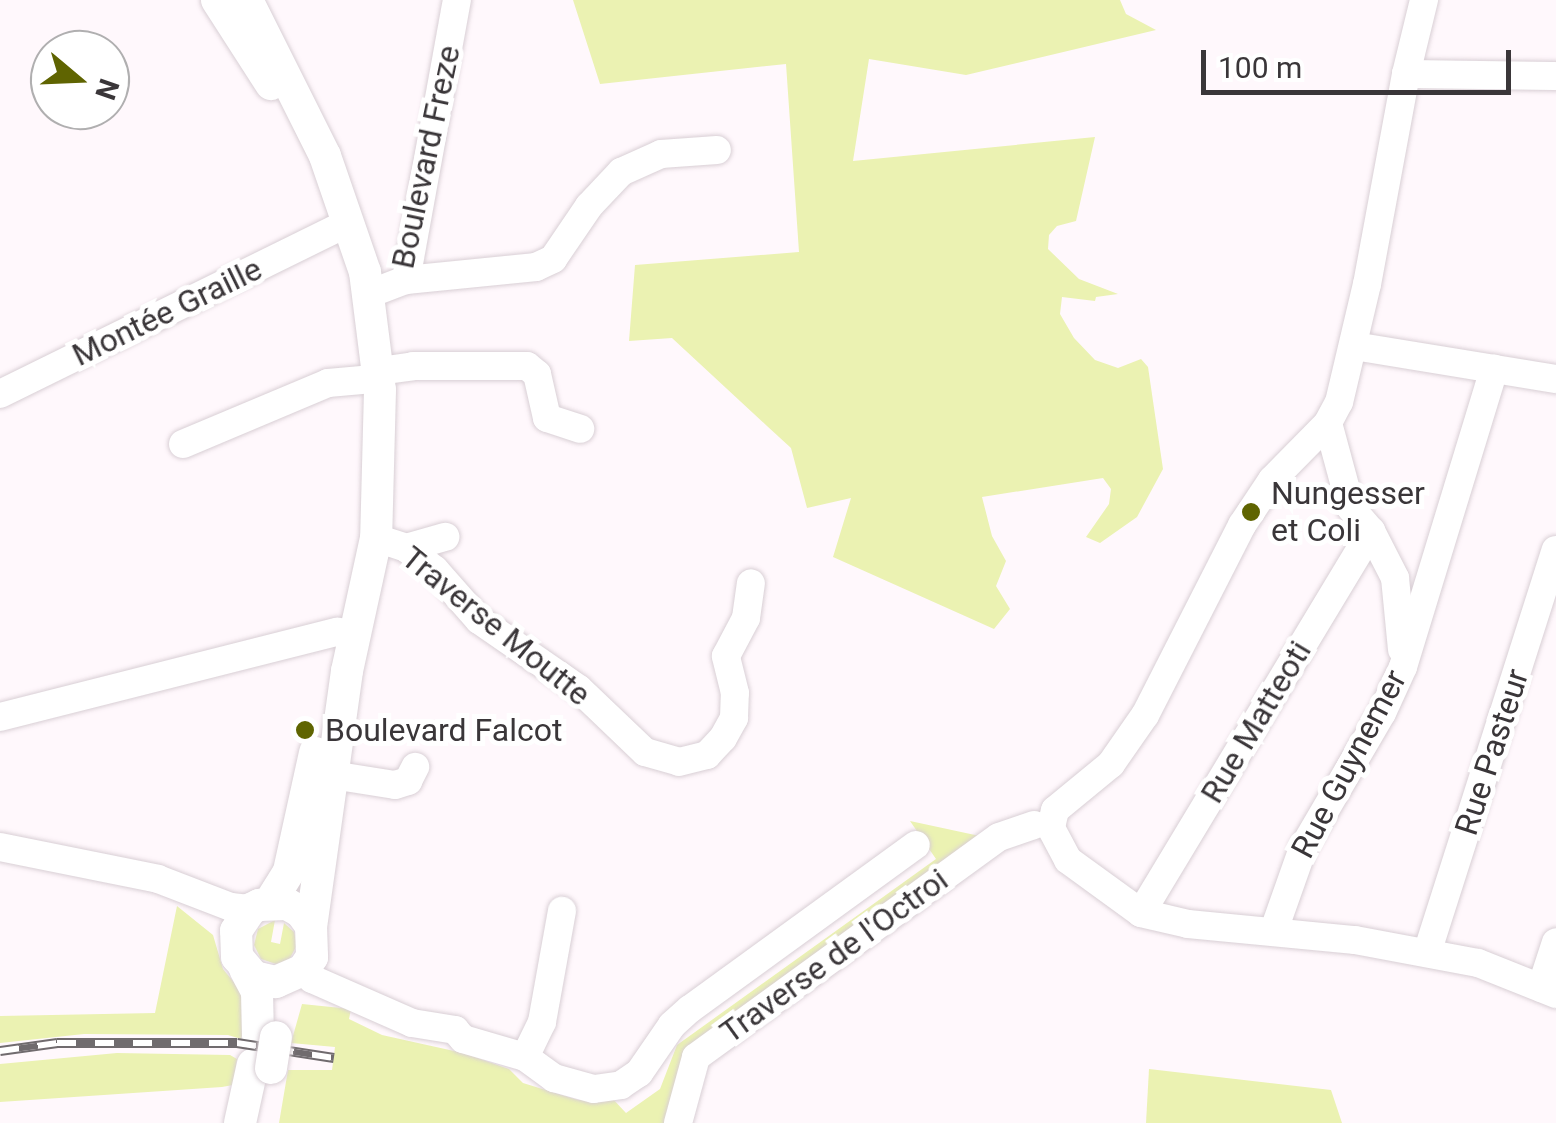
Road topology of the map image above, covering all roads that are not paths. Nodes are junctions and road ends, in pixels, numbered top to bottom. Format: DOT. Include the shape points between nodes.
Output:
graph roads {
  1 [pos="216,0"];
  2 [pos="458,0"];
  3 [pos="1424,0"];
  4 [pos="250,3"];
  5 [pos="1406,74"];
  6 [pos="1556,76"];
  7 [pos="718,150"];
  8 [pos="334,230"];
  9 [pos="406,280"];
  10 [pos="368,294"];
  11 [pos="1354,346"];
  12 [pos="1494,369"];
  13 [pos="370,376"];
  14 [pos="1556,380"];
  15 [pos="0,394"];
  16 [pos="1328,423"];
  17 [pos="580,429"];
  18 [pos="183,444"];
  19 [pos="1371,531"];
  20 [pos="445,537"];
  21 [pos="391,543"];
  22 [pos="1556,550"];
  23 [pos="751,583"];
  24 [pos="346,634"];
  25 [pos="1403,666"];
  26 [pos="0,718"];
  27 [pos="415,766"];
  28 [pos="322,774"];
  29 [pos="1044,818"];
  30 [pos="916,845"];
  31 [pos="0,847"];
  32 [pos="194,894"];
  33 [pos="260,906"];
  34 [pos="562,911"];
  35 [pos="1141,913"];
  36 [pos="311,926"];
  37 [pos="1274,930"];
  38 [pos="1556,942"];
  39 [pos="1428,954"];
  40 [pos="240,956"];
  41 [pos="295,975"];
  42 [pos="1548,991"];
  43 [pos="264,1051"];
  44 [pos="525,1056"];
  45 [pos="240,1123"];
  46 [pos="258,1123"];
  47 [pos="678,1123"];
  1 -- 8 [label="main road" via="273,87"];
  2 -- 9 [label="street, Boulevard Freze"];
  3 -- 5 [label="street"];
  4 -- 10 [label="main road" via="325,156"];
  5 -- 6 [label="street"];
  5 -- 11 [label="street"];
  7 -- 9 [label="street" via="660,154 621,172 552,259 536,267"];
  8 -- 13 [label="main road"];
  8 -- 15 [label="street, Montée Graille"];
  9 -- 10 [label="street, Boulevard Freze"];
  10 -- 13 [label="main road"];
  11 -- 12 [label="street"];
  11 -- 16 [label="street"];
  12 -- 14 [label="street"];
  12 -- 25 [label="street, Rue Guynemer"];
  13 -- 17 [label="street" via="413,366 526,366 537,374 548,418"];
  13 -- 18 [label="street" via="328,383"];
  13 -- 21 [label="main road"];
  13 -- 24 [label="main road"];
  16 -- 19 [label="street" via="1352,508"];
  16 -- 29 [label="street, Traverse de l'Octroi" via="1272,480 1242,525 1145,715 1111,764"];
  19 -- 25 [label="street" via="1395,578"];
  19 -- 35 [label="street, Rue Matteoti"];
  20 -- 21 [label="street"];
  21 -- 23 [label="street, Traverse Moutte" via="435,570 478,620 579,689 646,752 679,762 707,755 734,718 726,656 746,618"];
  21 -- 24 [label="main road"];
  22 -- 39 [label="street, Rue Pasteur"];
  24 -- 26 [label="street"];
  24 -- 28 [label="main road"];
  25 -- 37 [label="street, Rue Guynemer" via="1303,848"];
  27 -- 28 [label="street" via="408,781 395,785"];
  28 -- 33 [label="main road" via="289,871"];
  28 -- 36 [label="main road"];
  29 -- 35 [label="street" via="1068,860"];
  29 -- 47 [label="street, Traverse de l'Octroi" via="1000,837 696,1057"];
  30 -- 44 [label="street" via="690,1008 639,1073 621,1085 594,1089 554,1078"];
  31 -- 32 [label="street" via="158,879"];
  32 -- 33 [label="street"];
  32 -- 40 [label="street"];
  33 -- 36 [label="main road" via="301,912"];
  33 -- 40 [label="main road" via="241,920"];
  34 -- 44 [label="street" via="542,1022"];
  35 -- 37 [label="street"];
  36 -- 41 [label="main road" via="314,941"];
  37 -- 39 [label="street"];
  38 -- 42 [label="street"];
  39 -- 42 [label="street" via="1478,963"];
  40 -- 41 [label="main road" via="264,981"];
  40 -- 43 [label="main road" via="258,992"];
  41 -- 43 [label="main road"];
  41 -- 44 [label="street" via="398,1017"];
  43 -- 45 [label="main road"];
  43 -- 46 [label="main road"];
}
